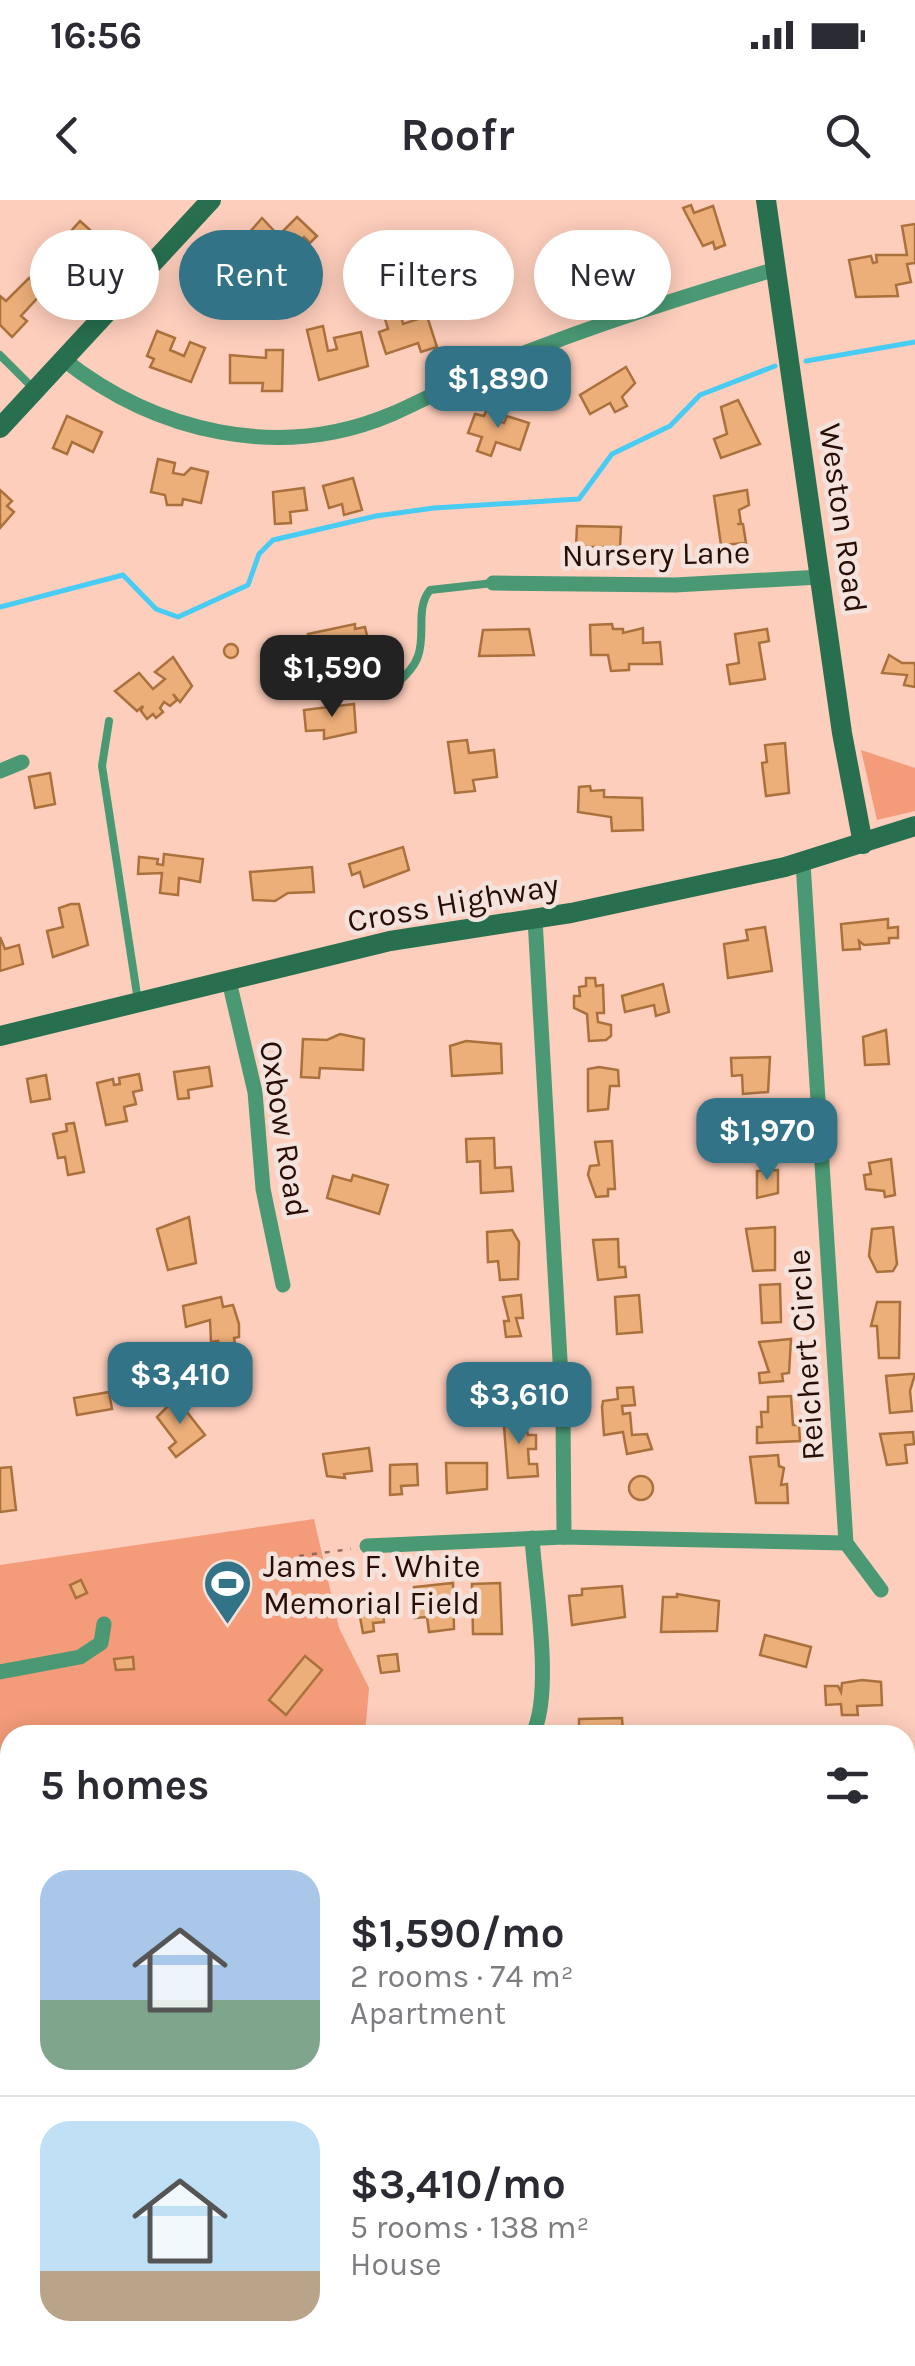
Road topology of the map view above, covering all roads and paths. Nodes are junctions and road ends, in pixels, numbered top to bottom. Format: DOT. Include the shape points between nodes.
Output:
graph roads {
  1 [pos="211,200"];
  2 [pos="766,200"];
  3 [pos="776,269"];
  4 [pos="0,356"];
  5 [pos="63,359"];
  6 [pos="35,390"];
  7 [pos="0,428"];
  8 [pos="820,577"];
  9 [pos="493,583"];
  10 [pos="392,689"];
  11 [pos="109,721"];
  12 [pos="22,762"];
  13 [pos="0,771"];
  14 [pos="915,826"];
  15 [pos="863,844"];
  16 [pos="803,863"];
  17 [pos="535,919"];
  18 [pos="229,980"];
  19 [pos="138,1001"];
  20 [pos="0,1036"];
  21 [pos="282,1285"];
  22 [pos="564,1537"];
  23 [pos="532,1538"];
  24 [pos="846,1543"];
  25 [pos="367,1546"];
  26 [pos="299,1556"];
  27 [pos="881,1590"];
  28 [pos="104,1624"];
  29 [pos="0,1672"];
  30 [pos="538,1725"];
  1 -- 5 [label="main road"];
  2 -- 3 [label="main road, Weston Road"];
  3 -- 5 [label="street" via="511,358 389,415 308,435 226,436 156,416 98,387"];
  3 -- 8 [label="main road, Weston Road"];
  4 -- 6 [label="lane"];
  5 -- 6 [label="main road"];
  6 -- 7 [label="main road"];
  8 -- 9 [label="street, Nursery Lane" via="676,585"];
  8 -- 15 [label="main road, Weston Road"];
  9 -- 10 [label="lane" via="430,590 420,651"];
  11 -- 19 [label="lane" via="102,766"];
  12 -- 13 [label="street"];
  14 -- 15 [label="main road, Cross Highway"];
  15 -- 16 [label="main road, Cross Highway"];
  16 -- 17 [label="main road, Cross Highway"];
  16 -- 24 [label="street, Reichert Circle"];
  17 -- 18 [label="main road, Cross Highway" via="390,941"];
  17 -- 22 [label="street" via="564,1413"];
  18 -- 19 [label="main road, Cross Highway"];
  18 -- 21 [label="street, Oxbow Road" via="255,1092 263,1189"];
  19 -- 20 [label="main road, Cross Highway"];
  22 -- 23 [label="street"];
  22 -- 24 [label="street"];
  23 -- 25 [label="street"];
  23 -- 30 [label="street" via="543,1682"];
  24 -- 27 [label="street"];
  25 -- 26 [label="path"];
  28 -- 29 [label="street" via="101,1643 80,1658"];
}
